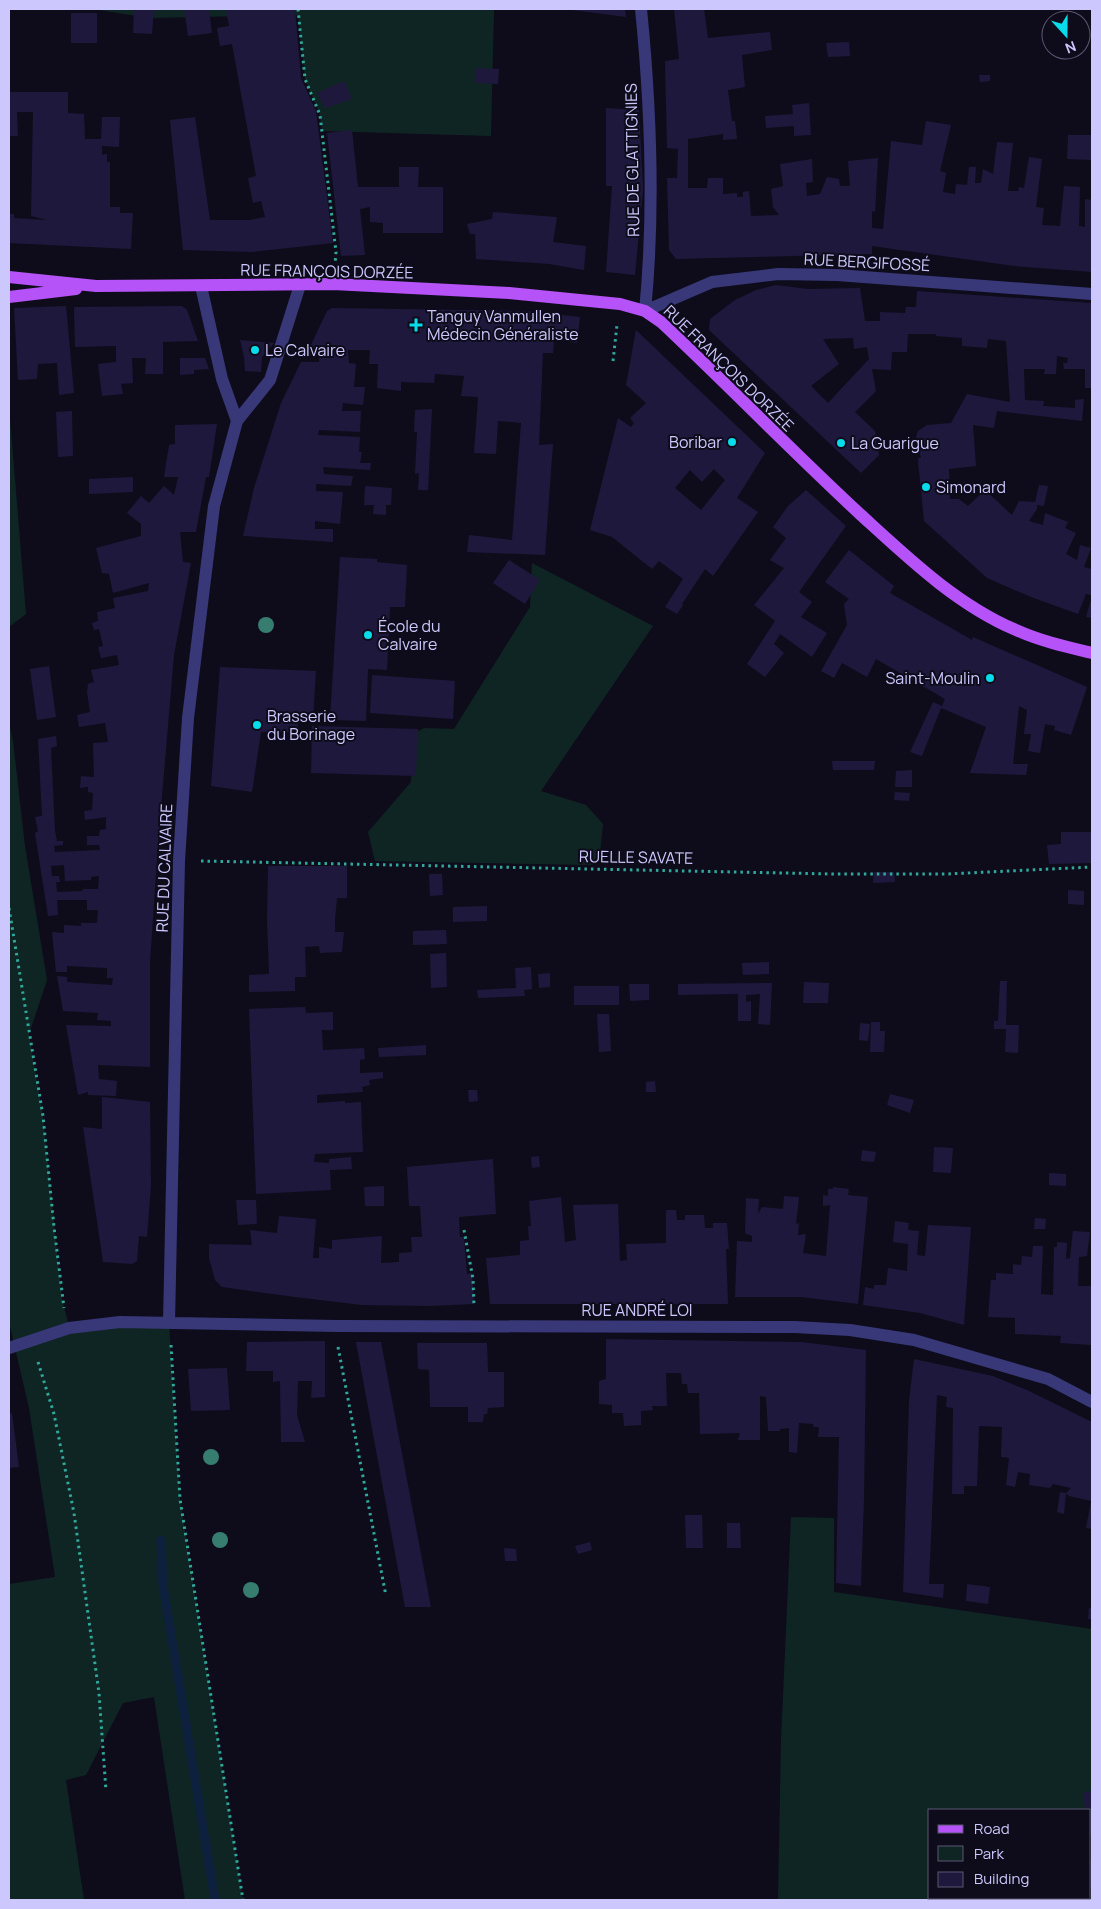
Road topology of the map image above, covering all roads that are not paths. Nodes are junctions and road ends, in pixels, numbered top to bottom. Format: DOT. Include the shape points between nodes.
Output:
graph roads {
  1 [pos="640,9"];
  2 [pos="9,277"];
  3 [pos="300,285"];
  4 [pos="96,286"];
  5 [pos="202,286"];
  6 [pos="1092,294"];
  7 [pos="9,297"];
  8 [pos="645,311"];
  9 [pos="236,421"];
  10 [pos="1092,653"];
  11 [pos="169,1322"];
  12 [pos="9,1348"];
  13 [pos="1092,1402"];
  1 -- 8 [label="street, RUE DE GLATTIGNIES" via="651,162 650,257"];
  2 -- 4 [label="main road, RUE FRANÇOIS DORZÉE"];
  3 -- 5 [label="main road, RUE FRANÇOIS DORZÉE"];
  3 -- 8 [label="main road, RUE FRANÇOIS DORZÉE" via="509,293 620,304"];
  3 -- 9 [label="street, RUE DU CALVAIRE" via="270,380"];
  4 -- 5 [label="main road, RUE FRANÇOIS DORZÉE"];
  4 -- 7 [label="main road, RUE FRANÇOIS DORZÉE"];
  5 -- 9 [label="street" via="222,379"];
  6 -- 8 [label="street, RUE BERGIFOSSÉ" via="778,274 712,282"];
  8 -- 10 [label="main road, RUE FRANÇOIS DORZÉE" via="668,329 916,566 977,610 1016,630"];
  9 -- 11 [label="street, RUE DU CALVAIRE" via="214,506 188,718 180,860"];
  11 -- 12 [label="street, RUE ANDRÉ LOI" via="120,1322 68,1328"];
  11 -- 13 [label="street, RUE ANDRÉ LOI" via="850,1330 914,1340 1048,1379"];
}
